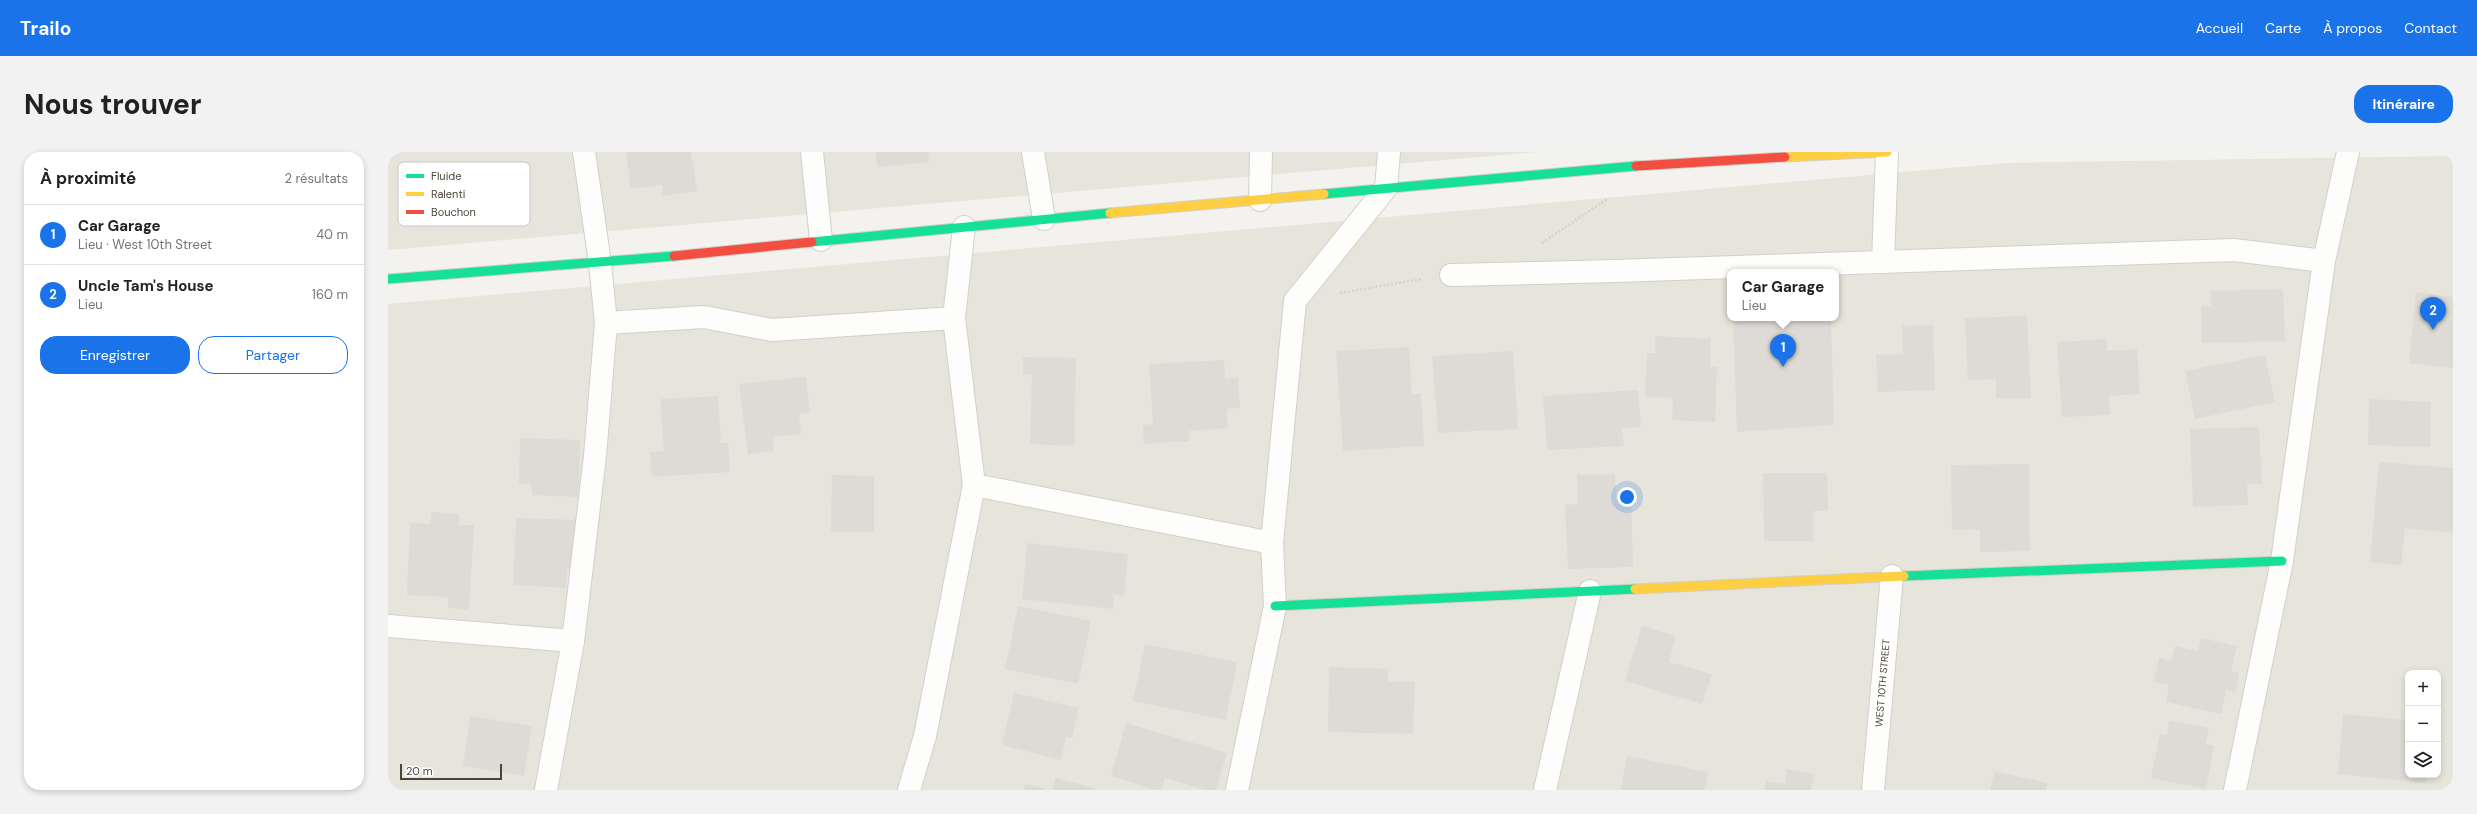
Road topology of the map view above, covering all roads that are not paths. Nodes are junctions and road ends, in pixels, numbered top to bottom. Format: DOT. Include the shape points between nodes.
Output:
graph roads {
  1 [pos="584,152"];
  2 [pos="812,152"];
  3 [pos="1033,152"];
  4 [pos="1261,152"];
  5 [pos="1389,152"];
  6 [pos="1887,152"];
  7 [pos="2348,152"];
  8 [pos="1719,156"];
  9 [pos="1386,188"];
  10 [pos="1260,200"];
  11 [pos="1044,219"];
  12 [pos="964,227"];
  13 [pos="820,240"];
  14 [pos="2324,261"];
  15 [pos="1883,262"];
  16 [pos="600,263"];
  17 [pos="1451,274"];
  18 [pos="388,279"];
  19 [pos="954,318"];
  20 [pos="606,323"];
  21 [pos="974,485"];
  22 [pos="1272,543"];
  23 [pos="2282,561"];
  24 [pos="1892,576"];
  25 [pos="1590,591"];
  26 [pos="1275,606"];
  27 [pos="388,626"];
  28 [pos="572,641"];
  29 [pos="546,790"];
  30 [pos="909,790"];
  31 [pos="1237,790"];
  32 [pos="1545,790"];
  33 [pos="1873,790"];
  34 [pos="2235,790"];
  1 -- 16 [label="street"];
  2 -- 13 [label="street"];
  3 -- 11 [label="street"];
  4 -- 10 [label="street"];
  5 -- 9 [label="street"];
  6 -- 8 [label="street"];
  6 -- 15 [label="street"];
  7 -- 14 [label="street"];
  8 -- 9 [label="street" via="1660,164"];
  9 -- 10 [label="street"];
  9 -- 22 [label="street" via="1295,301"];
  10 -- 11 [label="street"];
  11 -- 12 [label="street"];
  12 -- 13 [label="street"];
  12 -- 19 [label="street"];
  13 -- 16 [label="street"];
  14 -- 15 [label="street" via="2234,250"];
  14 -- 23 [label="street"];
  15 -- 17 [label="street"];
  16 -- 18 [label="street"];
  16 -- 20 [label="street"];
  19 -- 20 [label="street" via="772,330 704,317"];
  19 -- 21 [label="street"];
  20 -- 28 [label="street" via="595,456"];
  21 -- 22 [label="street"];
  21 -- 30 [label="street" via="925,736"];
  22 -- 26 [label="street"];
  23 -- 24 [label="street"];
  23 -- 34 [label="street"];
  24 -- 25 [label="street"];
  24 -- 33 [label="street, WEST 10TH STREET"];
  25 -- 26 [label="street"];
  25 -- 32 [label="street"];
  26 -- 31 [label="street"];
  27 -- 28 [label="street"];
  28 -- 29 [label="street"];
}
